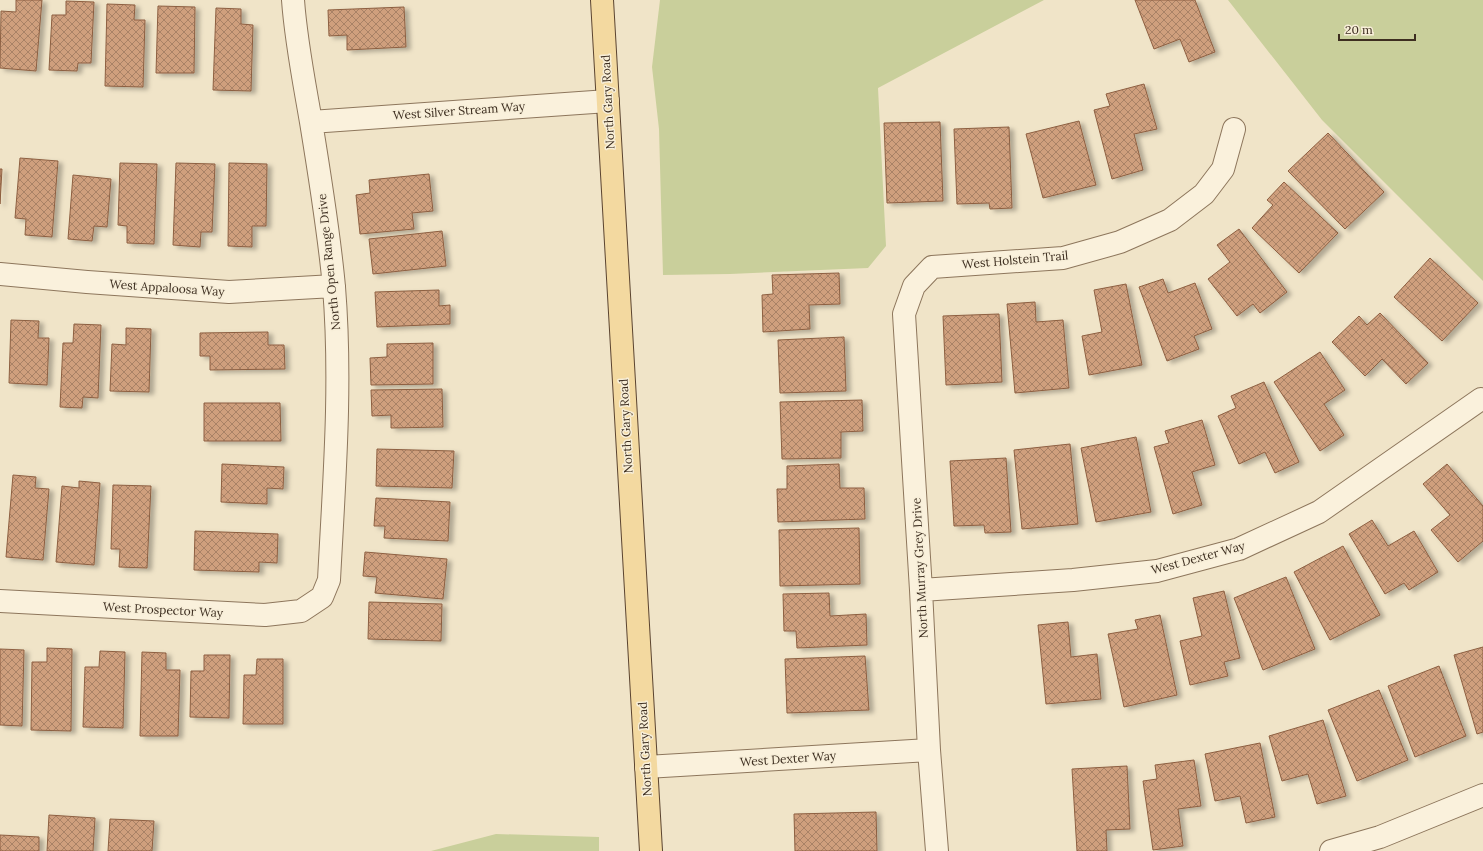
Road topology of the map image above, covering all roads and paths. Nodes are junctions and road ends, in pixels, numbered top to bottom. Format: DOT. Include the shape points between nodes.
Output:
graph roads {
  1 [pos="293,0"];
  2 [pos="602,0"];
  3 [pos="608,101"];
  4 [pos="311,122"];
  5 [pos="1234,129"];
  6 [pos="0,274"];
  7 [pos="334,286"];
  8 [pos="914,286"];
  9 [pos="1481,399"];
  10 [pos="922,590"];
  11 [pos="322,597"];
  12 [pos="0,601"];
  13 [pos="929,750"];
  14 [pos="646,767"];
  15 [pos="1483,795"];
  16 [pos="651,851"];
  17 [pos="937,851"];
  18 [pos="1331,851"];
  1 -- 4 [label="street, North Open Range Drive" via="296,41"];
  2 -- 3 [label="main road, North Gary Road"];
  3 -- 4 [label="street, West Silver Stream Way"];
  3 -- 14 [label="main road, North Gary Road"];
  4 -- 7 [label="street, North Open Range Drive"];
  5 -- 8 [label="street, West Holstein Trail" via="1223,169 1204,194 1170,220 1120,242 1063,258 932,267"];
  6 -- 7 [label="street, West Appaloosa Way" via="229,292"];
  7 -- 11 [label="street, North Open Range Drive" via="338,396 329,580"];
  8 -- 10 [label="street, North Murray Grey Drive" via="904,314"];
  9 -- 10 [label="street, West Dexter Way" via="1319,512 1239,548 1156,571 1073,580"];
  10 -- 13 [label="street, North Murray Grey Drive"];
  11 -- 12 [label="street, West Prospector Way" via="302,611 265,614"];
  13 -- 14 [label="street, West Dexter Way"];
  13 -- 17 [label="street, North Murray Grey Drive"];
  14 -- 16 [label="main road, North Gary Road"];
  15 -- 18 [label="street" via="1380,837"];
}
